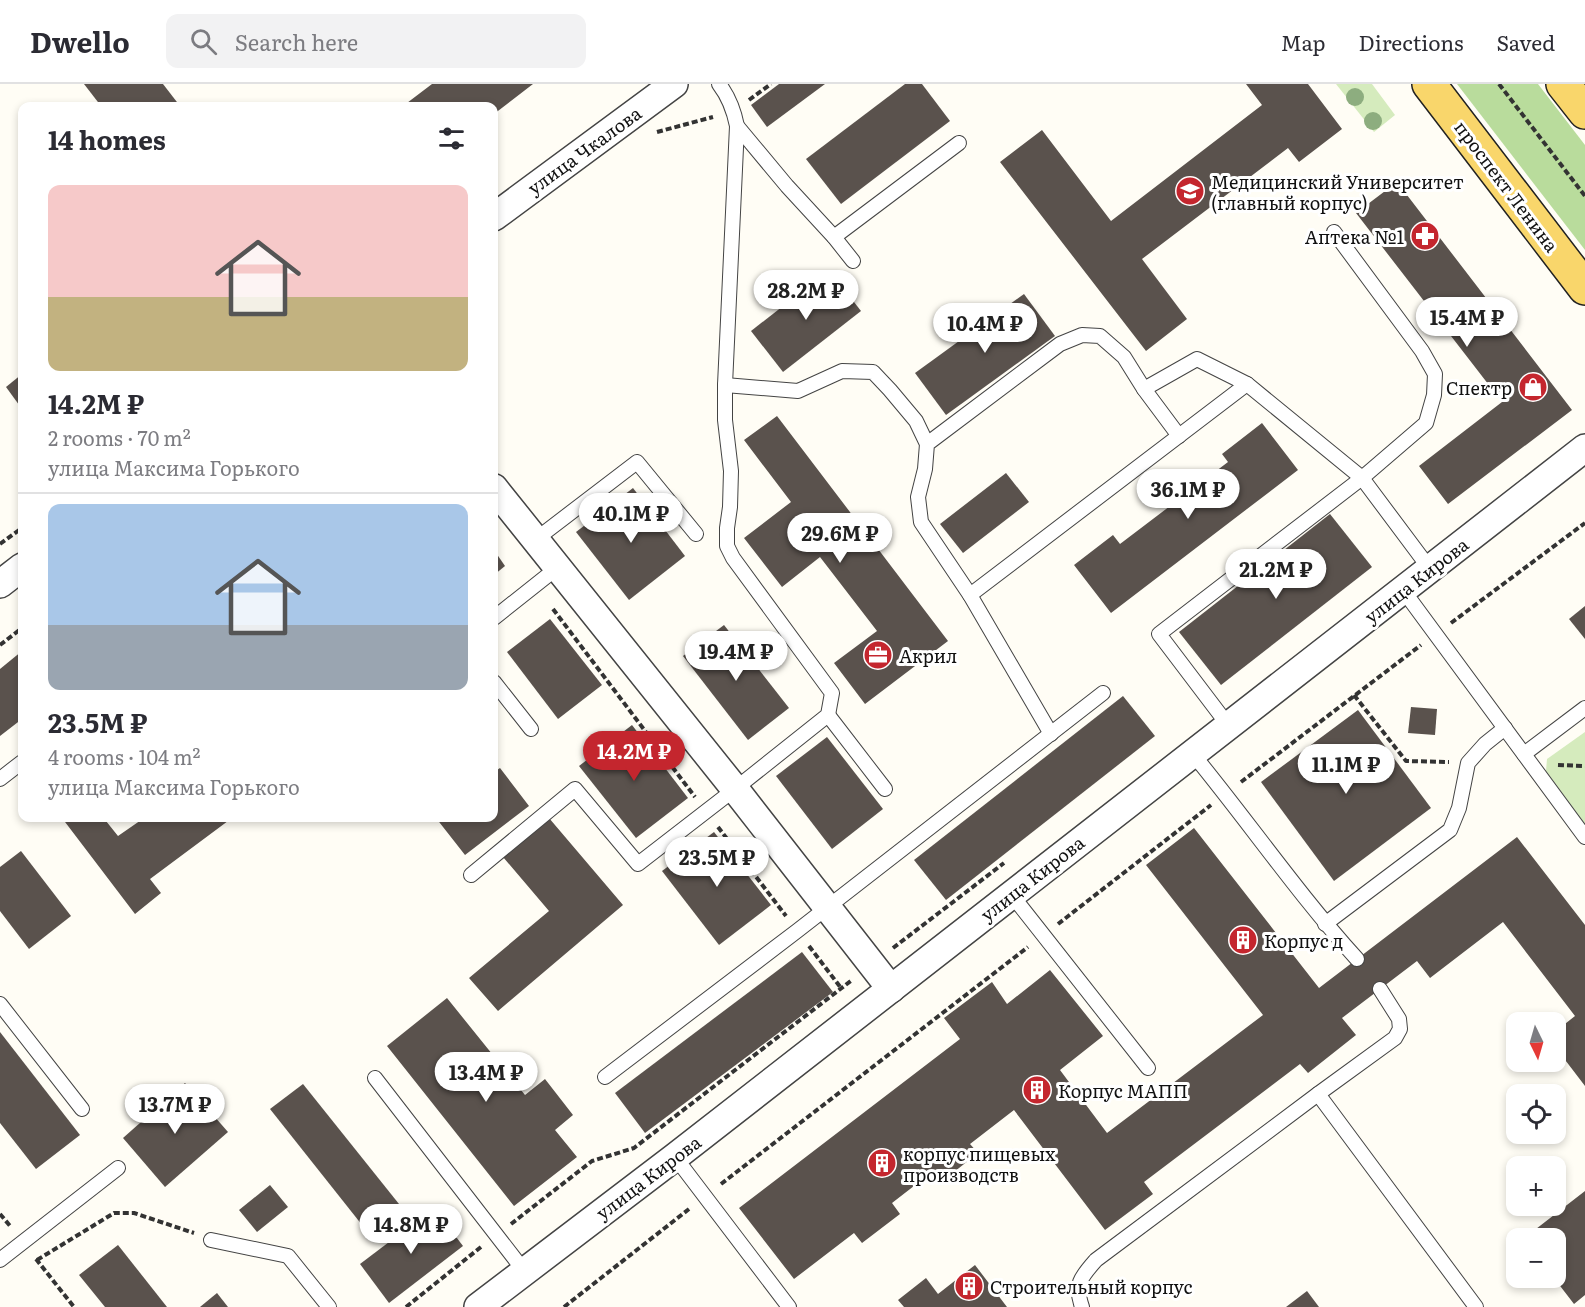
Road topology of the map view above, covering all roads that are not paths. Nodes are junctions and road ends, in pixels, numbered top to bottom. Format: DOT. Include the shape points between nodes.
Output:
graph roads {
  1 [pos="674,84"];
  2 [pos="719,84"];
  3 [pos="1429,84"];
  4 [pos="1563,84"];
  5 [pos="1585,112"];
  6 [pos="737,126"];
  7 [pos="959,143"];
  8 [pos="498,214"];
  9 [pos="1334,232"];
  10 [pos="834,237"];
  11 [pos="853,261"];
  12 [pos="1585,288"];
  13 [pos="1247,384"];
  14 [pos="725,385"];
  15 [pos="1144,389"];
  16 [pos="1179,436"];
  17 [pos="927,444"];
  18 [pos="1585,448"];
  19 [pos="1362,478"];
  20 [pos="498,494"];
  21 [pos="696,534"];
  22 [pos="535,540"];
  23 [pos="557,568"];
  24 [pos="1430,569"];
  25 [pos="18,570"];
  26 [pos="0,584"];
  27 [pos="1403,590"];
  28 [pos="970,595"];
  29 [pos="498,615"];
  30 [pos="498,687"];
  31 [pos="1103,693"];
  32 [pos="1585,708"];
  33 [pos="828,715"];
  34 [pos="1228,725"];
  35 [pos="1505,728"];
  36 [pos="531,729"];
  37 [pos="1051,734"];
  38 [pos="1192,753"];
  39 [pos="1524,754"];
  40 [pos="18,765"];
  41 [pos="0,779"];
  42 [pos="735,789"];
  43 [pos="885,789"];
  44 [pos="1585,837"];
  45 [pos="471,875"];
  46 [pos="1011,894"];
  47 [pos="828,908"];
  48 [pos="1325,924"];
  49 [pos="1357,959"];
  50 [pos="891,989"];
  51 [pos="1380,989"];
  52 [pos="0,1004"];
  53 [pos="1148,1068"];
  54 [pos="605,1077"];
  55 [pos="375,1078"];
  56 [pos="1318,1094"];
  57 [pos="82,1109"];
  58 [pos="675,1157"];
  59 [pos="118,1168"];
  60 [pos="211,1240"];
  61 [pos="0,1260"];
  62 [pos="525,1272"];
  63 [pos="329,1307"];
  64 [pos="478,1307"];
  65 [pos="789,1307"];
  66 [pos="1082,1307"];
  67 [pos="1476,1307"];
  1 -- 8 [label="street, улица Чкалова"];
  2 -- 6 [label="lane" via="734,111"];
  3 -- 12 [label="main road, проспект Ленина"];
  4 -- 5 [label="main road"];
  6 -- 10 [label="lane"];
  6 -- 14 [label="lane"];
  7 -- 10 [label="lane"];
  9 -- 19 [label="lane" via="1435,374 1426,423"];
  10 -- 11 [label="lane"];
  13 -- 15 [label="lane" via="1197,359"];
  13 -- 16 [label="lane"];
  13 -- 19 [label="lane"];
  14 -- 17 [label="lane" via="798,391 842,371 873,372 916,421"];
  14 -- 33 [label="lane" via="731,471 728,546 832,693"];
  15 -- 16 [label="lane"];
  15 -- 17 [label="lane" via="1124,357 1100,336 1082,334 1060,344"];
  16 -- 28 [label="lane"];
  17 -- 28 [label="lane" via="918,497 921,522"];
  18 -- 24 [label="street, улица Кирова"];
  19 -- 24 [label="lane"];
  19 -- 34 [label="lane" via="1159,634"];
  20 -- 22 [label="street"];
  21 -- 22 [label="lane" via="637,462"];
  22 -- 23 [label="street"];
  23 -- 29 [label="lane"];
  23 -- 42 [label="street"];
  24 -- 27 [label="street, улица Кирова"];
  25 -- 26 [label="street"];
  27 -- 34 [label="street, улица Кирова"];
  27 -- 35 [label="lane"];
  28 -- 37 [label="lane"];
  30 -- 36 [label="lane"];
  31 -- 37 [label="lane"];
  32 -- 39 [label="lane"];
  33 -- 42 [label="lane"];
  33 -- 43 [label="lane"];
  34 -- 38 [label="street, улица Кирова"];
  35 -- 39 [label="lane"];
  35 -- 48 [label="lane" via="1468,763 1450,830"];
  37 -- 47 [label="lane"];
  38 -- 46 [label="street, улица Кирова"];
  38 -- 48 [label="lane"];
  39 -- 44 [label="lane"];
  40 -- 41 [label="lane"];
  42 -- 45 [label="lane" via="638,864 576,789"];
  42 -- 47 [label="street"];
  46 -- 50 [label="street, улица Кирова"];
  46 -- 53 [label="lane"];
  47 -- 50 [label="street"];
  47 -- 54 [label="lane"];
  48 -- 49 [label="lane"];
  50 -- 58 [label="street, улица Кирова"];
  51 -- 56 [label="lane" via="1399,1019 1400,1029 1395,1038"];
  52 -- 57 [label="lane"];
  55 -- 62 [label="lane"];
  56 -- 66 [label="lane" via="1096,1260 1082,1275 1077,1293"];
  56 -- 67 [label="lane"];
  58 -- 62 [label="street, улица Кирова"];
  58 -- 65 [label="lane"];
  59 -- 61 [label="lane"];
  60 -- 63 [label="lane" via="288,1256"];
  62 -- 64 [label="street, улица Кирова"];
}
